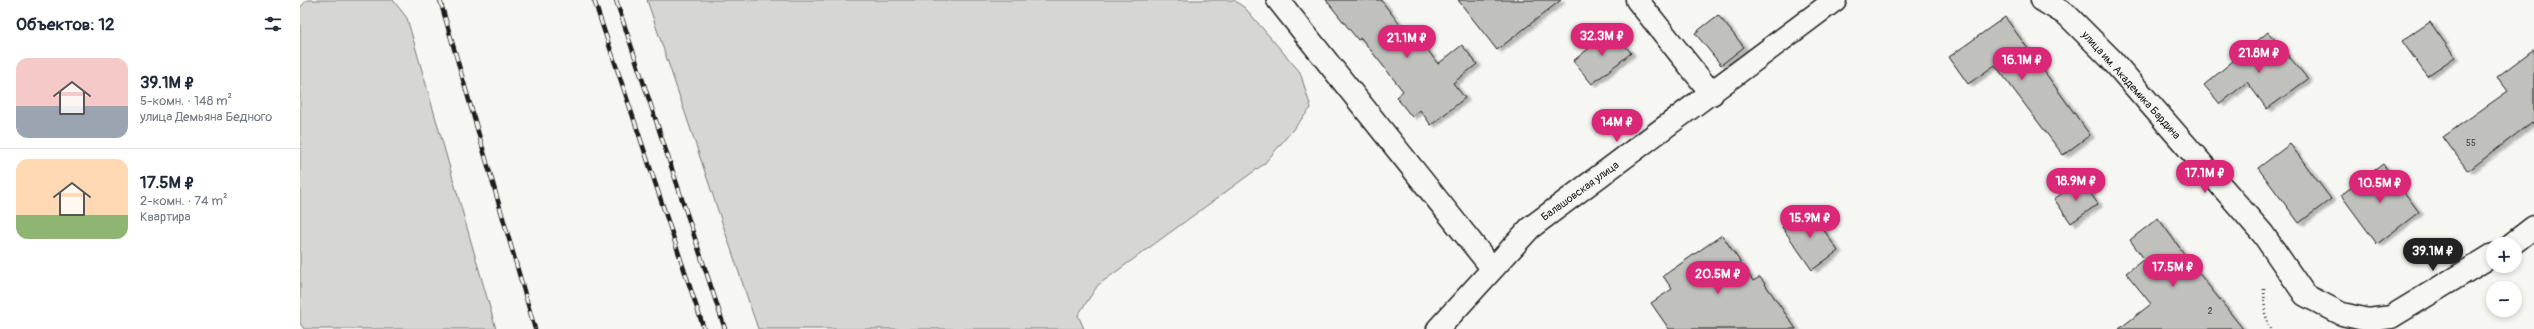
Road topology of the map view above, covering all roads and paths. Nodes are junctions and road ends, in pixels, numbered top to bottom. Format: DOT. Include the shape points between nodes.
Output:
graph roads {
  1 [pos="1278,0"];
  2 [pos="1637,0"];
  3 [pos="1836,0"];
  4 [pos="2042,0"];
  5 [pos="1712,94"];
  6 [pos="2534,227"];
  7 [pos="2521,237"];
  8 [pos="2486,261"];
  9 [pos="1492,268"];
  10 [pos="2390,323"];
  11 [pos="1438,329"];
  1 -- 9 [label="street"];
  2 -- 5 [label="street"];
  3 -- 5 [label="street, Балашовская улица"];
  4 -- 10 [label="street, улица им. Академика Бардина" via="2067,15 2110,58 2263,234 2305,295 2342,314"];
  5 -- 9 [label="street, Балашовская улица" via="1530,228"];
  6 -- 7 [label="street"];
  8 -- 10 [label="street"];
  9 -- 11 [label="street, Балашовская улица"];
}
